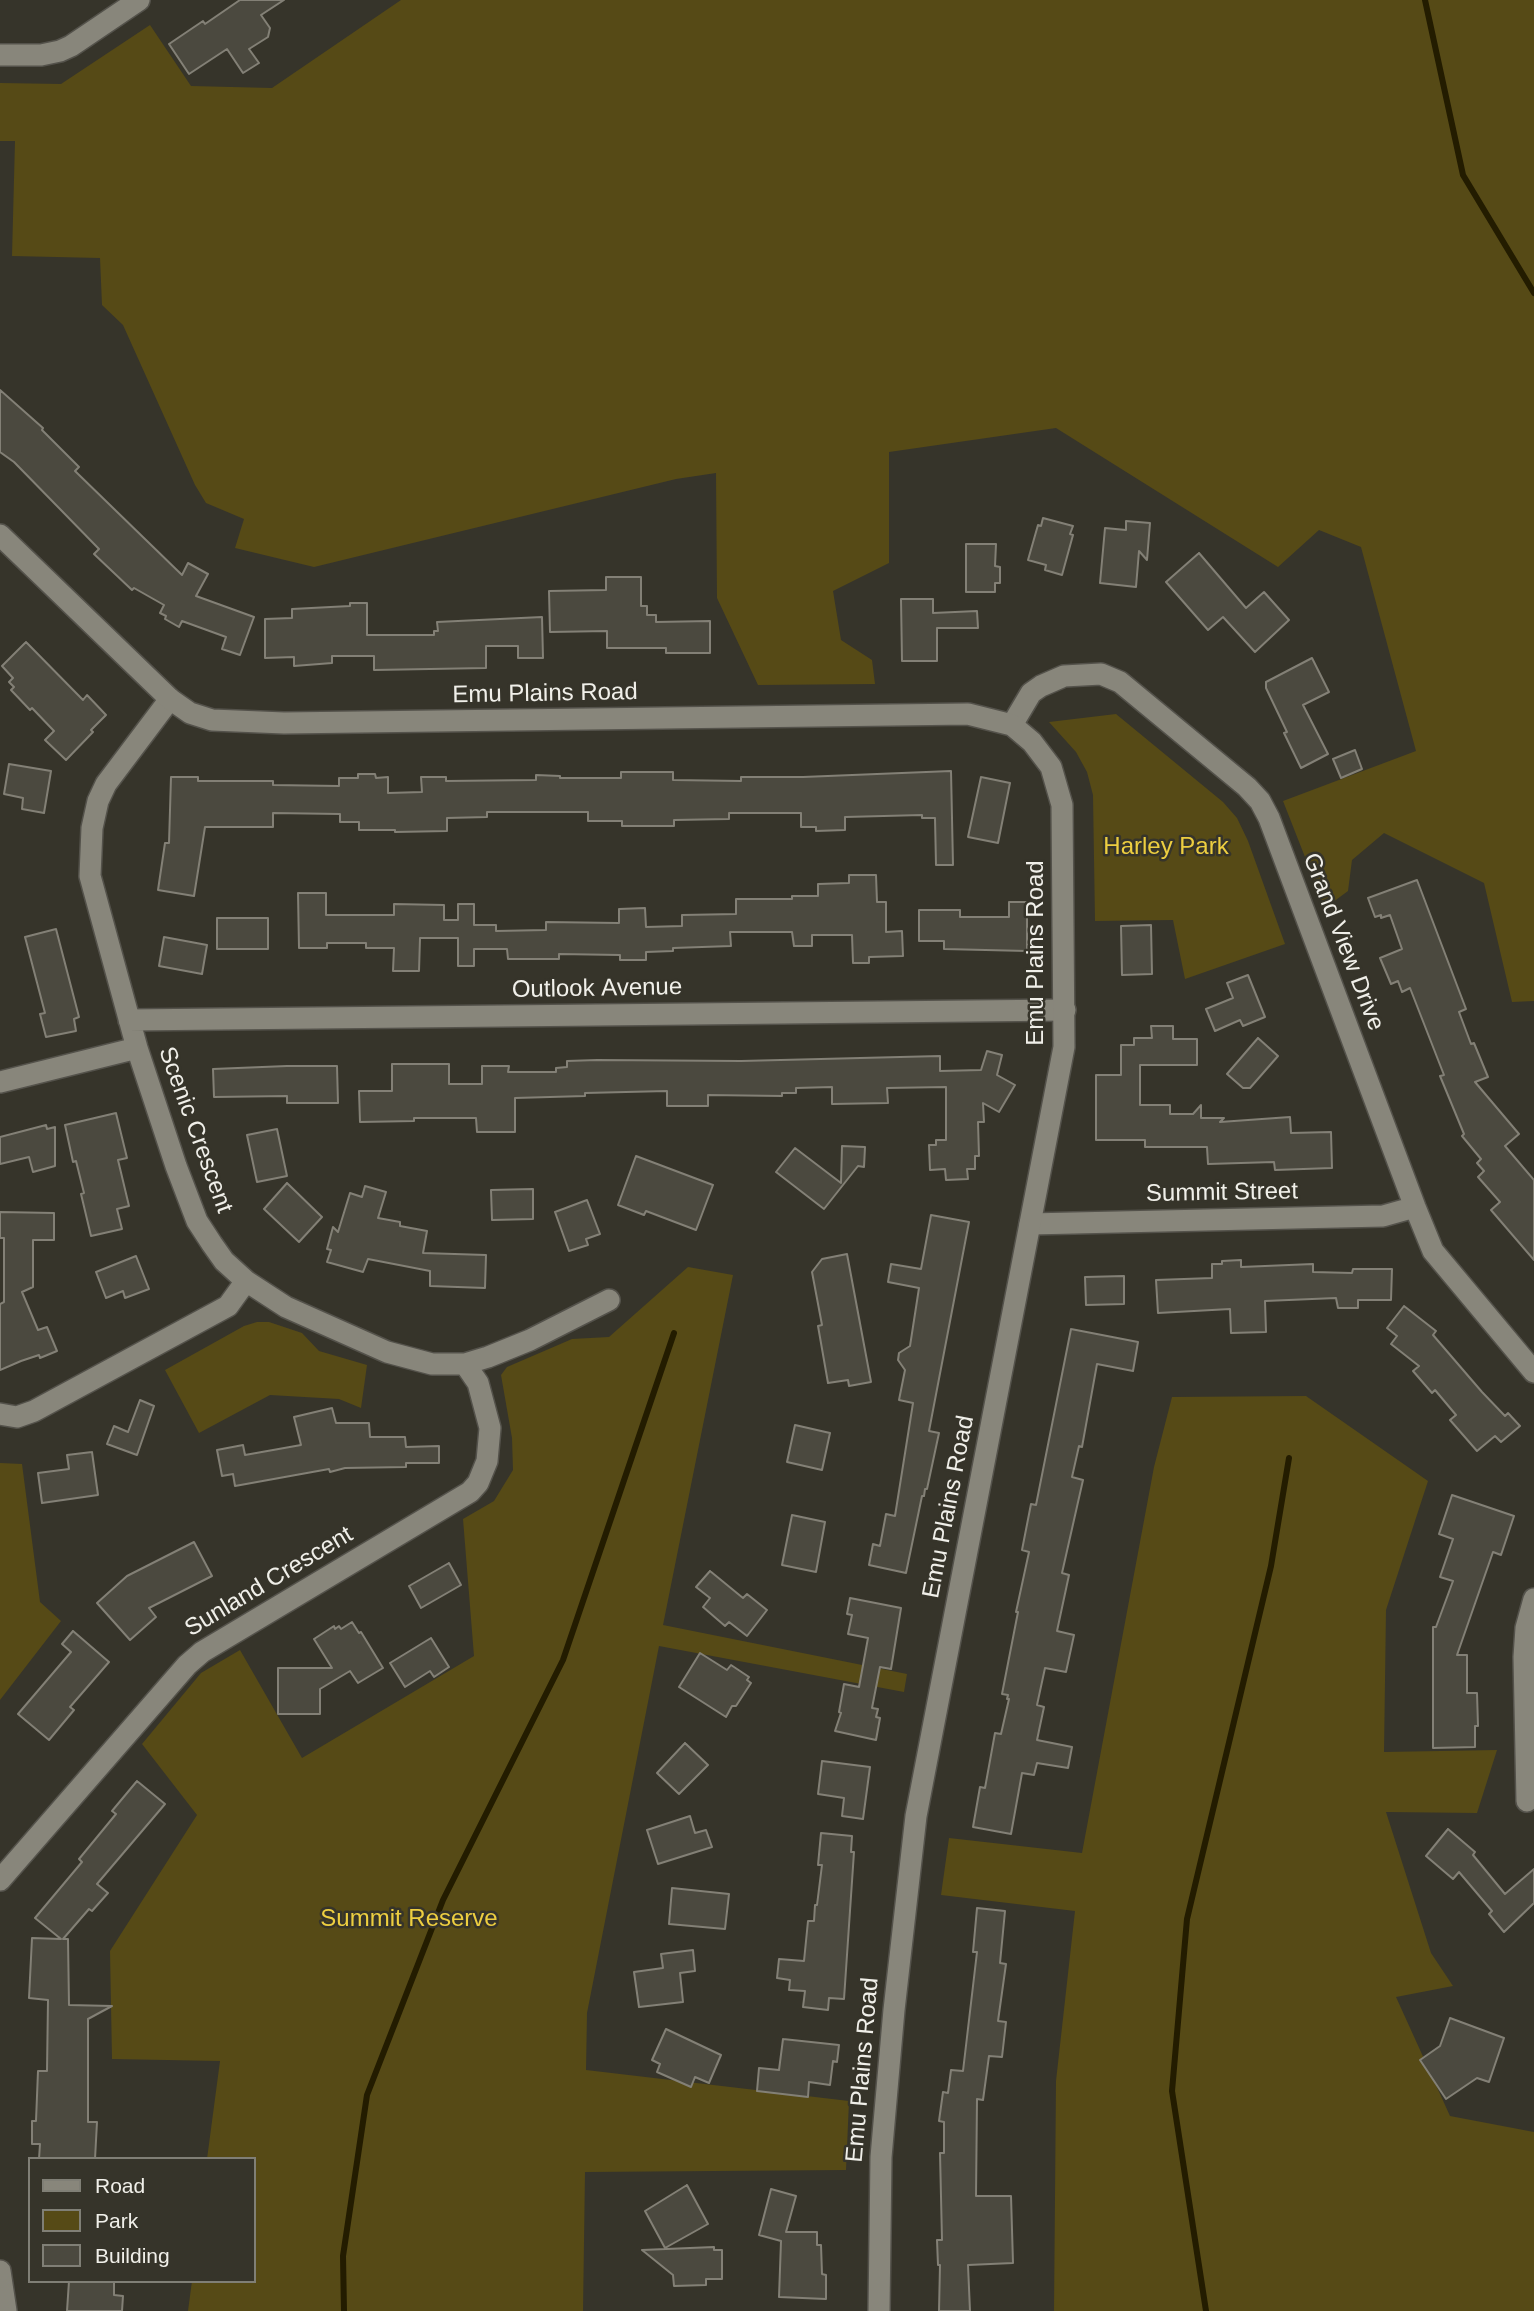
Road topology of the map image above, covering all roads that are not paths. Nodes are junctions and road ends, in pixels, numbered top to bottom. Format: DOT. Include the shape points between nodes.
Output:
graph roads {
  1 [pos="139,0"];
  2 [pos="0,55"];
  3 [pos="0,535"];
  4 [pos="170,699"];
  5 [pos="1012,725"];
  6 [pos="1065,1010"];
  7 [pos="129,1020"];
  8 [pos="137,1048"];
  9 [pos="0,1082"];
  10 [pos="1415,1207"];
  11 [pos="1030,1224"];
  12 [pos="246,1281"];
  13 [pos="609,1300"];
  14 [pos="465,1364"];
  15 [pos="1534,1372"];
  16 [pos="0,1414"];
  17 [pos="1534,1599"];
  18 [pos="1527,1801"];
  19 [pos="0,1880"];
  20 [pos="0,2271"];
  21 [pos="6,2311"];
  22 [pos="879,2311"];
  1 -- 2 [label="street" via="60,51"];
  3 -- 4 [label="street, Emu Plains Road"];
  4 -- 5 [label="street, Emu Plains Road" via="201,718 227,722 968,714"];
  4 -- 7 [label="street, Scenic Crescent" via="106,784 92,828 90,876"];
  5 -- 6 [label="street, Emu Plains Road" via="1042,753 1060,793"];
  5 -- 10 [label="street, Grand View Drive" via="1041,685 1064,676 1101,674 1120,682 1260,801"];
  6 -- 7 [label="street, Outlook Avenue"];
  6 -- 11 [label="street, Emu Plains Road" via="1064,1047"];
  7 -- 8 [label="street, Scenic Crescent"];
  8 -- 9 [label="street"];
  8 -- 12 [label="street, Scenic Crescent" via="197,1221 225,1261"];
  10 -- 11 [label="street, Summit Street" via="1383,1216"];
  10 -- 15 [label="street, Grand View Drive" via="1433,1251"];
  11 -- 22 [label="street, Emu Plains Road" via="916,1816 881,2158"];
  12 -- 14 [label="street, Scenic Crescent" via="286,1307 387,1352 432,1364"];
  12 -- 16 [label="street" via="228,1306 59,1398 22,1416"];
  13 -- 14 [label="street, Scenic Crescent" via="530,1340"];
  14 -- 19 [label="street, Sunland Crescent" via="478,1383 490,1428 487,1461 470,1492 201,1652"];
  17 -- 18 [label="street" via="1524,1657"];
  20 -- 21 [label="street"];
}
